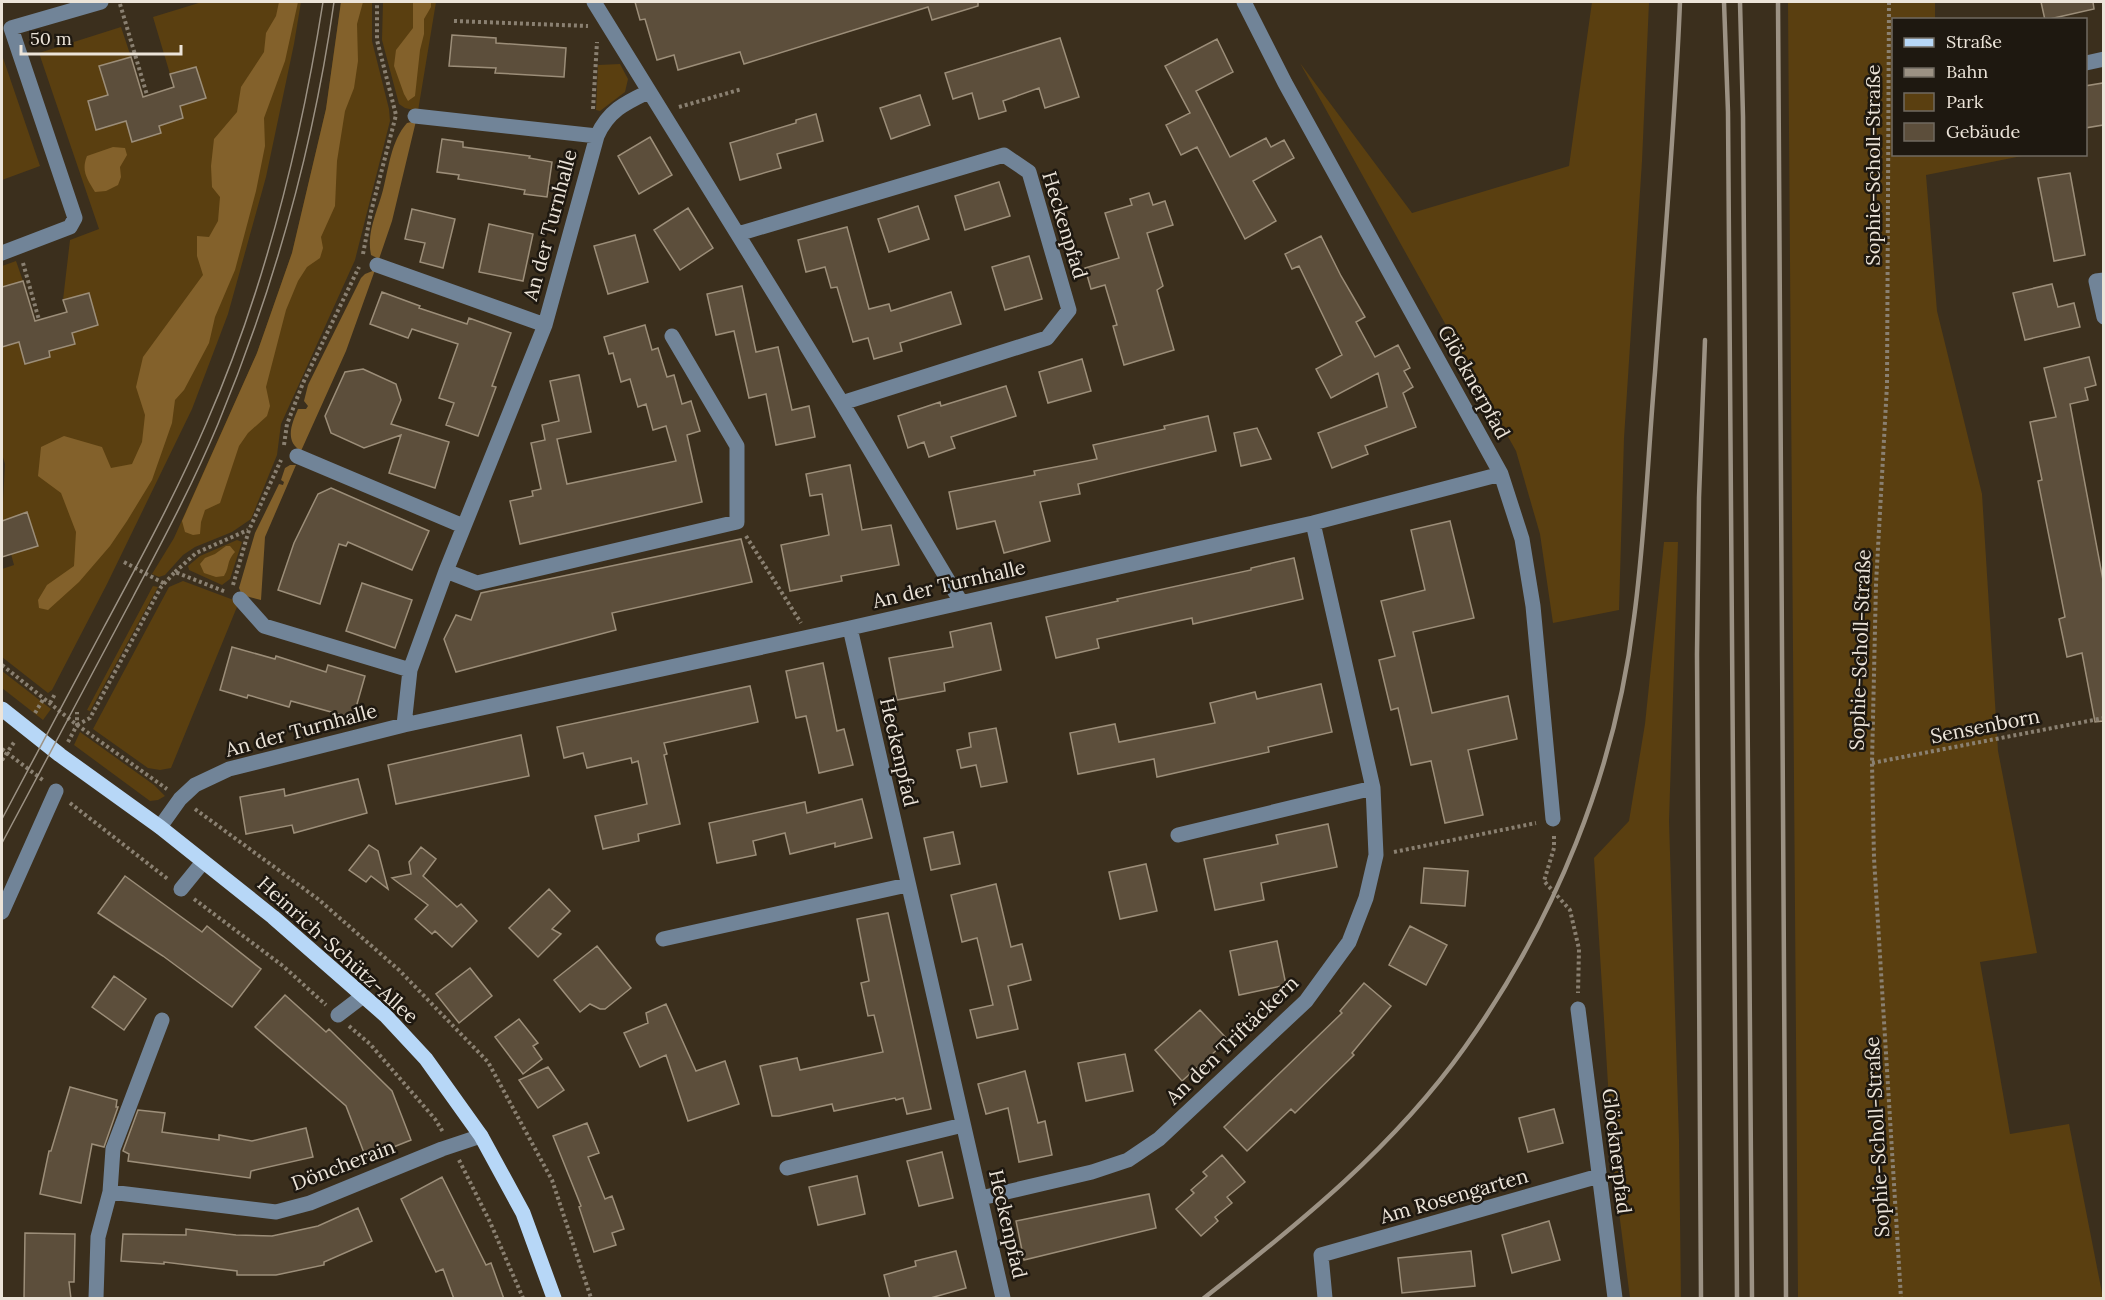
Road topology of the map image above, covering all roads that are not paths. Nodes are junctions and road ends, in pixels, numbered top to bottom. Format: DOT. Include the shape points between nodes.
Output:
graph roads {
  1 [pos="101,2"];
  2 [pos="594,2"];
  3 [pos="1244,2"];
  4 [pos="2103,59"];
  5 [pos="2087,63"];
  6 [pos="648,92"];
  7 [pos="415,116"];
  8 [pos="597,136"];
  9 [pos="738,234"];
  10 [pos="2,253"];
  11 [pos="376,265"];
  12 [pos="2103,280"];
  13 [pos="2103,317"];
  14 [pos="545,325"];
  15 [pos="672,336"];
  16 [pos="842,403"];
  17 [pos="297,456"];
  18 [pos="1502,474"];
  19 [pos="1313,523"];
  20 [pos="464,526"];
  21 [pos="446,571"];
  22 [pos="240,598"];
  23 [pos="961,602"];
  24 [pos="850,628"];
  25 [pos="410,670"];
  26 [pos="2,709"];
  27 [pos="404,725"];
  28 [pos="1373,788"];
  29 [pos="56,791"];
  30 [pos="1553,819"];
  31 [pos="160,827"];
  32 [pos="1178,835"];
  33 [pos="203,862"];
  34 [pos="907,885"];
  35 [pos="181,889"];
  36 [pos="2,912"];
  37 [pos="663,939"];
  38 [pos="363,996"];
  39 [pos="1578,1009"];
  40 [pos="338,1015"];
  41 [pos="162,1020"];
  42 [pos="963,1125"];
  43 [pos="481,1136"];
  44 [pos="787,1168"];
  45 [pos="1599,1176"];
  46 [pos="110,1192"];
  47 [pos="981,1198"];
  48 [pos="96,1299"];
  49 [pos="554,1299"];
  50 [pos="1003,1299"];
  51 [pos="1324,1299"];
  52 [pos="1615,1299"];
  1 -- 10 [label="street" via="11,28 75,218 70,227"];
  2 -- 6 [label="street" via="602,23"];
  3 -- 18 [label="street, Glöcknerpfad"];
  4 -- 5 [label="street"];
  6 -- 8 [label="street, An der Turnhalle" via="625,103 604,120"];
  6 -- 9 [label="street"];
  7 -- 8 [label="street, An der Turnhalle"];
  8 -- 14 [label="street, An der Turnhalle"];
  9 -- 16 [label="street"];
  9 -- 16 [label="street, Heckenpfad" via="1004,155 1029,172 1069,310 1047,338"];
  11 -- 14 [label="street, An der Turnhalle"];
  12 -- 13 [label="street" via="2096,281"];
  14 -- 20 [label="street, An der Turnhalle"];
  15 -- 21 [label="street" via="737,446 737,522 477,583"];
  16 -- 23 [label="street"];
  17 -- 20 [label="street"];
  18 -- 19 [label="street, An der Turnhalle"];
  18 -- 30 [label="street, Glöcknerpfad" via="1522,538 1533,606"];
  19 -- 23 [label="street, An der Turnhalle"];
  19 -- 28 [label="street, An den Triftäckern"];
  20 -- 21 [label="street, An der Turnhalle"];
  21 -- 25 [label="street, An der Turnhalle"];
  22 -- 25 [label="street" via="264,626"];
  23 -- 24 [label="street, An der Turnhalle"];
  24 -- 27 [label="street, An der Turnhalle"];
  24 -- 34 [label="street, Heckenpfad"];
  25 -- 27 [label="street, An der Turnhalle"];
  26 -- 31 [label="main road, Heinrich-Schütz-Allee"];
  27 -- 31 [label="street, An der Turnhalle" via="229,769 195,785"];
  28 -- 32 [label="street"];
  28 -- 47 [label="street, An den Triftäckern" via="1376,855 1366,898 1349,942 1306,1001 1159,1139 1128,1160"];
  29 -- 36 [label="street"];
  31 -- 33 [label="main road, Heinrich-Schütz-Allee"];
  33 -- 35 [label="street"];
  33 -- 38 [label="main road, Heinrich-Schütz-Allee"];
  34 -- 37 [label="street"];
  34 -- 42 [label="street, Heckenpfad"];
  38 -- 40 [label="street"];
  38 -- 43 [label="main road, Heinrich-Schütz-Allee" via="426,1059"];
  39 -- 45 [label="street, Glöcknerpfad"];
  41 -- 46 [label="street" via="113,1149"];
  42 -- 44 [label="street"];
  42 -- 47 [label="street, Heckenpfad"];
  43 -- 46 [label="street, Döncherain" via="310,1203 276,1212"];
  43 -- 49 [label="main road, Heinrich-Schütz-Allee" via="523,1213"];
  45 -- 51 [label="street, Am Rosengarten" via="1321,1255"];
  45 -- 52 [label="street, Glöcknerpfad"];
  46 -- 48 [label="street" via="98,1237"];
  47 -- 50 [label="street, Heckenpfad"];
}
